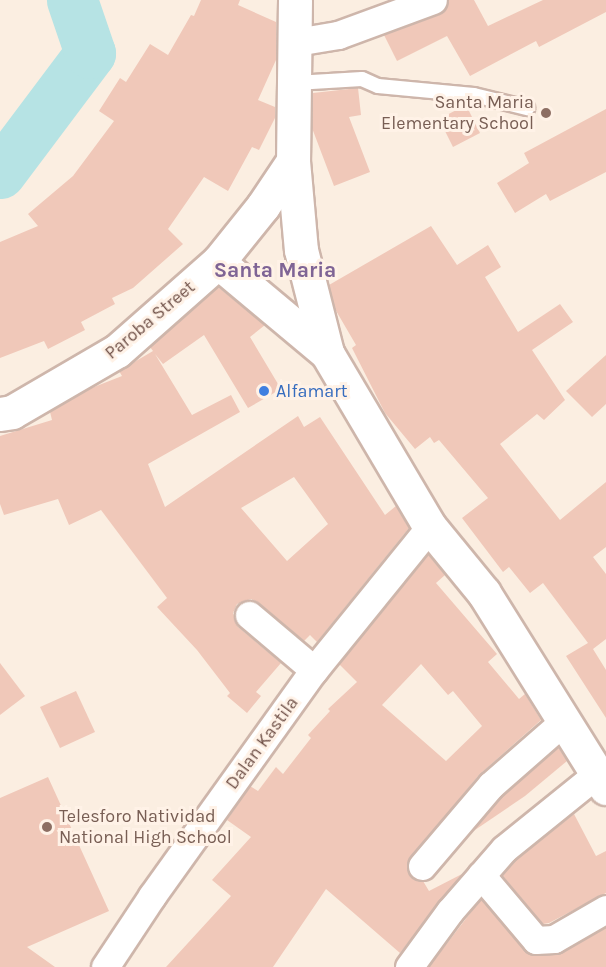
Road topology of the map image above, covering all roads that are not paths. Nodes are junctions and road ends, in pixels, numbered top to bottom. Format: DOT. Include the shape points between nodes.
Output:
graph roads {
  1 [pos="295,0"];
  2 [pos="433,0"];
  3 [pos="296,42"];
  4 [pos="295,83"];
  5 [pos="526,108"];
  6 [pos="293,161"];
  7 [pos="218,261"];
  8 [pos="327,353"];
  9 [pos="0,414"];
  10 [pos="430,527"];
  11 [pos="249,615"];
  12 [pos="314,670"];
  13 [pos="564,721"];
  14 [pos="602,781"];
  15 [pos="422,866"];
  16 [pos="481,875"];
  17 [pos="606,909"];
  18 [pos="105,967"];
  19 [pos="409,967"];
  1 -- 3 [label="street"];
  2 -- 3 [label="street" via="338,34"];
  3 -- 4 [label="street"];
  4 -- 5 [label="lane" via="362,79 378,86 474,95"];
  4 -- 6 [label="street"];
  6 -- 7 [label="street, Paroba Street"];
  6 -- 8 [label="street" via="301,250"];
  7 -- 8 [label="street"];
  7 -- 9 [label="street, Paroba Street" via="117,351 12,412"];
  8 -- 10 [label="street"];
  10 -- 12 [label="street, Dalan Kastila"];
  10 -- 13 [label="street" via="484,593"];
  11 -- 12 [label="street"];
  12 -- 18 [label="street, Dalan Kastila"];
  13 -- 14 [label="street"];
  13 -- 15 [label="street" via="491,785"];
  14 -- 16 [label="street" via="504,849"];
  16 -- 17 [label="street" via="536,940 554,939"];
  16 -- 19 [label="street"];
}
